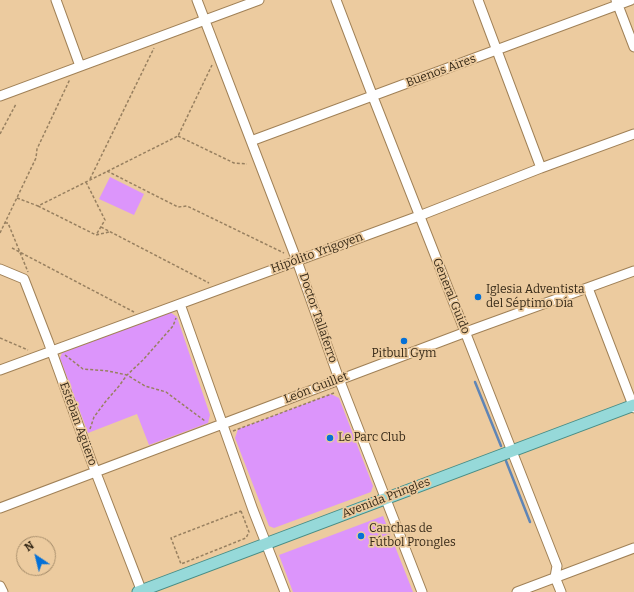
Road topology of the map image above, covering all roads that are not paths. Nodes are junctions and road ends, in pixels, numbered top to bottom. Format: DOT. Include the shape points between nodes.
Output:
graph roads {
  1 [pos="56,0"];
  2 [pos="197,0"];
  3 [pos="259,0"];
  4 [pos="336,0"];
  5 [pos="478,0"];
  6 [pos="631,0"];
  7 [pos="617,2"];
  8 [pos="205,20"];
  9 [pos="634,47"];
  10 [pos="498,50"];
  11 [pos="80,66"];
  12 [pos="0,96"];
  13 [pos="373,97"];
  14 [pos="634,134"];
  15 [pos="251,141"];
  16 [pos="541,168"];
  17 [pos="419,216"];
  18 [pos="297,261"];
  19 [pos="0,269"];
  20 [pos="634,271"];
  21 [pos="588,288"];
  22 [pos="180,304"];
  23 [pos="466,332"];
  24 [pos="52,351"];
  25 [pos="0,370"];
  26 [pos="339,379"];
  27 [pos="634,406"];
  28 [pos="222,423"];
  29 [pos="512,450"];
  30 [pos="96,472"];
  31 [pos="386,498"];
  32 [pos="0,508"];
  33 [pos="266,543"];
  34 [pos="634,548"];
  35 [pos="555,577"];
  36 [pos="0,586"];
  37 [pos="2,592"];
  38 [pos="140,592"];
  39 [pos="285,592"];
  40 [pos="422,592"];
  41 [pos="517,592"];
  42 [pos="561,592"];
  1 -- 11 [label="street"];
  2 -- 8 [label="street, Doctor Tallaferro"];
  3 -- 8 [label="street"];
  4 -- 13 [label="street, General Guido"];
  5 -- 10 [label="street"];
  6 -- 7 [label="street, Buenos Aires"];
  7 -- 9 [label="street"];
  7 -- 10 [label="street, Buenos Aires"];
  8 -- 11 [label="street"];
  8 -- 15 [label="street, Doctor Tallaferro"];
  10 -- 13 [label="street, Buenos Aires"];
  10 -- 16 [label="street"];
  11 -- 12 [label="street"];
  13 -- 15 [label="street, Buenos Aires"];
  13 -- 17 [label="street, General Guido"];
  14 -- 16 [label="street, Hipólito Yrigoyen"];
  15 -- 18 [label="street, Doctor Tallaferro"];
  16 -- 17 [label="street, Hipólito Yrigoyen"];
  17 -- 18 [label="street, Hipólito Yrigoyen"];
  17 -- 23 [label="street, General Guido"];
  18 -- 22 [label="street, Hipólito Yrigoyen"];
  18 -- 26 [label="street, Doctor Tallaferro"];
  19 -- 24 [label="street, Esteban Agüero" via="24,280"];
  20 -- 21 [label="street, León Guillet"];
  21 -- 23 [label="street, León Guillet"];
  21 -- 27 [label="street"];
  22 -- 24 [label="street, Hipólito Yrigoyen"];
  22 -- 28 [label="street"];
  23 -- 26 [label="street, León Guillet"];
  23 -- 29 [label="street, General Guido"];
  24 -- 25 [label="street, Hipólito Yrigoyen"];
  24 -- 30 [label="street, Esteban Agüero"];
  26 -- 28 [label="street, León Guillet"];
  26 -- 31 [label="street, Doctor Tallaferro"];
  27 -- 29 [label="main road, Avenida Pringles"];
  28 -- 30 [label="street, León Guillet"];
  28 -- 33 [label="street"];
  29 -- 31 [label="main road, Avenida Pringles"];
  29 -- 35 [label="street, General Guido" via="557,566"];
  30 -- 32 [label="street, León Guillet"];
  30 -- 38 [label="street, Esteban Agüero"];
  31 -- 33 [label="main road, Avenida Pringles"];
  31 -- 40 [label="street, Doctor Tallaferro"];
  33 -- 38 [label="main road, Avenida Pringles"];
  33 -- 39 [label="street"];
  34 -- 35 [label="street"];
  35 -- 41 [label="street"];
  35 -- 42 [label="street, General Guido"];
  36 -- 37 [label="street"];
}
